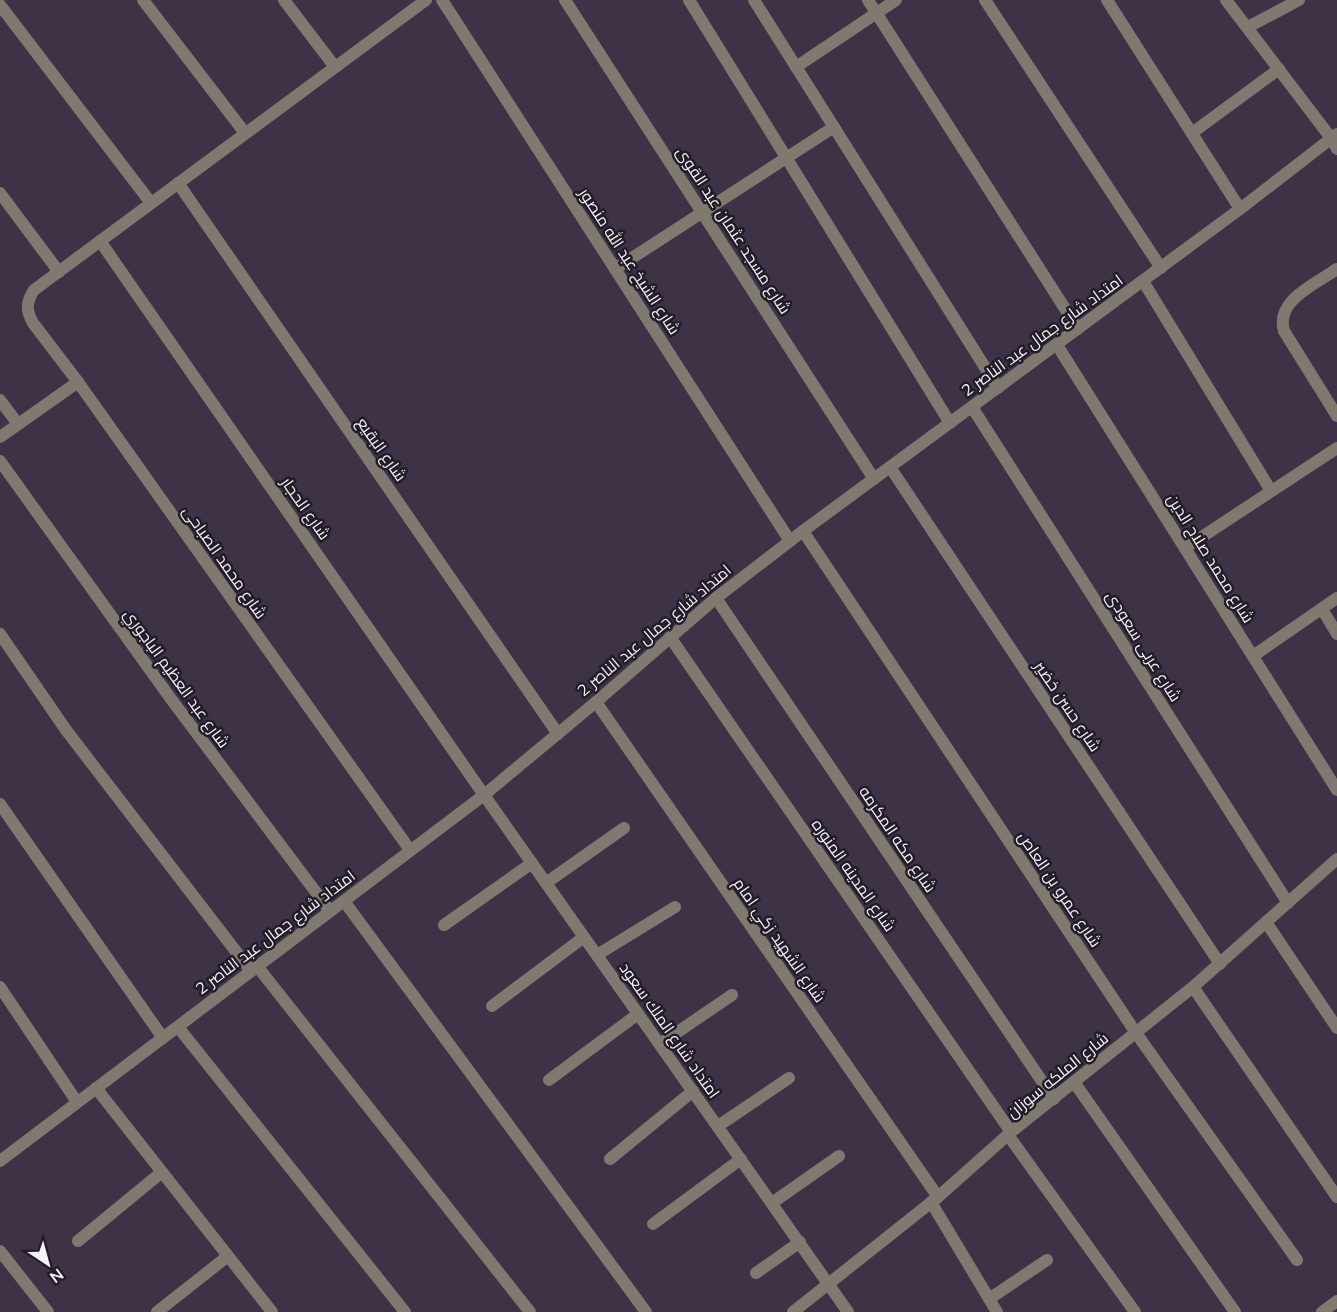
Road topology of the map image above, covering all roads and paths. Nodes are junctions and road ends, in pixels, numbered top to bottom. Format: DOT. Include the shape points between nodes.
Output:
graph roads {
  1 [pos="143,0"];
  2 [pos="284,0"];
  3 [pos="426,0"];
  4 [pos="442,0"];
  5 [pos="565,0"];
  6 [pos="689,0"];
  7 [pos="754,0"];
  8 [pos="868,0"];
  9 [pos="896,0"];
  10 [pos="985,0"];
  11 [pos="1107,0"];
  12 [pos="1226,0"];
  13 [pos="1292,1"];
  14 [pos="0,5"];
  15 [pos="876,13"];
  16 [pos="1248,27"];
  17 [pos="335,67"];
  18 [pos="796,67"];
  19 [pos="1279,69"];
  20 [pos="834,127"];
  21 [pos="245,133"];
  22 [pos="1192,134"];
  23 [pos="1335,140"];
  24 [pos="786,158"];
  25 [pos="178,183"];
  26 [pos="0,193"];
  27 [pos="151,203"];
  28 [pos="1240,209"];
  29 [pos="703,212"];
  30 [pos="100,241"];
  31 [pos="1161,268"];
  32 [pos="615,269"];
  33 [pos="1337,269"];
  34 [pos="59,272"];
  35 [pos="1143,281"];
  36 [pos="1078,328"];
  37 [pos="1057,345"];
  38 [pos="78,382"];
  39 [pos="998,388"];
  40 [pos="0,399"];
  41 [pos="972,407"];
  42 [pos="1337,416"];
  43 [pos="950,423"];
  44 [pos="18,424"];
  45 [pos="0,437"];
  46 [pos="1337,448"];
  47 [pos="0,461"];
  48 [pos="890,467"];
  49 [pos="874,479"];
  50 [pos="1271,491"];
  51 [pos="803,531"];
  52 [pos="790,541"];
  53 [pos="1185,548"];
  54 [pos="716,597"];
  55 [pos="1337,598"];
  56 [pos="1322,609"];
  57 [pos="0,634"];
  58 [pos="1337,634"];
  59 [pos="670,637"];
  60 [pos="1253,656"];
  61 [pos="596,702"];
  62 [pos="558,734"];
  63 [pos="1337,790"];
  64 [pos="484,795"];
  65 [pos="0,804"];
  66 [pos="624,828"];
  67 [pos="410,850"];
  68 [pos="1337,860"];
  69 [pos="532,863"];
  70 [pos="546,883"];
  71 [pos="344,901"];
  72 [pos="1288,903"];
  73 [pos="675,907"];
  74 [pos="330,911"];
  75 [pos="1266,922"];
  76 [pos="444,925"];
  77 [pos="584,936"];
  78 [pos="597,955"];
  79 [pos="1220,964"];
  80 [pos="254,969"];
  81 [pos="0,987"];
  82 [pos="1193,987"];
  83 [pos="732,994"];
  84 [pos="492,1005"];
  85 [pos="638,1014"];
  86 [pos="178,1027"];
  87 [pos="1337,1028"];
  88 [pos="1136,1033"];
  89 [pos="163,1038"];
  90 [pos="660,1044"];
  91 [pos="789,1078"];
  92 [pos="549,1080"];
  93 [pos="1074,1082"];
  94 [pos="96,1088"];
  95 [pos="693,1091"];
  96 [pos="1054,1099"];
  97 [pos="77,1102"];
  98 [pos="718,1126"];
  99 [pos="1009,1134"];
  100 [pos="839,1156"];
  101 [pos="610,1159"];
  102 [pos="741,1159"];
  103 [pos="0,1161"];
  104 [pos="162,1172"];
  105 [pos="1337,1197"];
  106 [pos="934,1199"];
  107 [pos="772,1203"];
  108 [pos="653,1224"];
  109 [pos="78,1241"];
  110 [pos="800,1242"];
  111 [pos="0,1251"];
  112 [pos="228,1256"];
  113 [pos="1047,1260"];
  114 [pos="1297,1260"];
  115 [pos="756,1273"];
  116 [pos="829,1284"];
  117 [pos="989,1299"];
  118 [pos="1337,1301"];
  119 [pos="48,1312"];
  120 [pos="157,1312"];
  121 [pos="272,1312"];
  122 [pos="405,1312"];
  123 [pos="530,1312"];
  124 [pos="646,1312"];
  125 [pos="794,1312"];
  126 [pos="848,1312"];
  127 [pos="997,1312"];
  128 [pos="1135,1312"];
  129 [pos="1235,1312"];
  130 [pos="1322,1312"];
  1 -- 21 [label="street"];
  2 -- 17 [label="street"];
  3 -- 17 [label="street"];
  4 -- 32 [label="street, شارع الشيخ عبد الله منصور"];
  5 -- 29 [label="street, شارع مسجد عثمان عبد القوى"];
  6 -- 24 [label="street"];
  7 -- 18 [label="street"];
  8 -- 15 [label="street"];
  9 -- 15 [label="street"];
  10 -- 31 [label="street"];
  11 -- 22 [label="street"];
  12 -- 16 [label="street"];
  13 -- 16 [label="street"];
  14 -- 27 [label="street"];
  15 -- 18 [label="street"];
  15 -- 36 [label="street"];
  16 -- 19 [label="street"];
  17 -- 21 [label="street"];
  18 -- 20 [label="street"];
  19 -- 22 [label="street"];
  19 -- 23 [label="street"];
  20 -- 24 [label="street"];
  20 -- 39 [label="street"];
  21 -- 25 [label="street"];
  22 -- 28 [label="street"];
  23 -- 28 [label="street, امتداد شارع جمال عبد الناصر 2"];
  24 -- 29 [label="street"];
  24 -- 43 [label="street"];
  25 -- 27 [label="street"];
  25 -- 62 [label="street, شارع البقيع"];
  26 -- 34 [label="street"];
  27 -- 30 [label="street"];
  28 -- 31 [label="street, امتداد شارع جمال عبد الناصر 2"];
  29 -- 32 [label="street"];
  29 -- 49 [label="street, شارع مسجد عثمان عبد القوى"];
  30 -- 34 [label="street"];
  30 -- 64 [label="street, شارع الحجار"];
  31 -- 35 [label="street, امتداد شارع جمال عبد الناصر 2"];
  32 -- 52 [label="street, شارع الشيخ عبد الله منصور"];
  33 -- 42 [label="street" via="1293,300 1282,322"];
  34 -- 38 [label="street, شارع محمد الصباحى" via="34,290 27,306 29,315"];
  35 -- 36 [label="street, امتداد شارع جمال عبد الناصر 2"];
  35 -- 50 [label="street"];
  36 -- 37 [label="street, امتداد شارع جمال عبد الناصر 2"];
  37 -- 39 [label="street, امتداد شارع جمال عبد الناصر 2"];
  37 -- 53 [label="street, شارع محمد صلاح الدين"];
  38 -- 44 [label="street"];
  38 -- 67 [label="street, شارع محمد الصباحى"];
  39 -- 41 [label="street, امتداد شارع جمال عبد الناصر 2"];
  40 -- 44 [label="street"];
  41 -- 43 [label="street, امتداد شارع جمال عبد الناصر 2"];
  41 -- 72 [label="street, شارع عربى سعودى"];
  43 -- 48 [label="street, امتداد شارع جمال عبد الناصر 2"];
  44 -- 45 [label="street"];
  46 -- 50 [label="street"];
  47 -- 74 [label="street, شارع عبد العظيم الباجوري"];
  48 -- 49 [label="street, امتداد شارع جمال عبد الناصر 2"];
  48 -- 79 [label="street, شارع حسن خضير"];
  49 -- 51 [label="street, امتداد شارع جمال عبد الناصر 2"];
  50 -- 53 [label="street"];
  51 -- 52 [label="street, امتداد شارع جمال عبد الناصر 2"];
  51 -- 88 [label="street, شارع عمرو بن العاص"];
  52 -- 54 [label="street, امتداد شارع جمال عبد الناصر 2"];
  53 -- 60 [label="street, شارع محمد صلاح الدين"];
  54 -- 59 [label="street, امتداد شارع جمال عبد الناصر 2"];
  54 -- 96 [label="street, شارع مكه المكرمه"];
  55 -- 56 [label="street"];
  56 -- 58 [label="street"];
  56 -- 60 [label="street"];
  57 -- 80 [label="street" via="66,730"];
  59 -- 61 [label="street, امتداد شارع جمال عبد الناصر 2"];
  59 -- 99 [label="street, شارع المدينه المنوره"];
  60 -- 63 [label="street, شارع محمد صلاح الدين"];
  61 -- 62 [label="street, امتداد شارع جمال عبد الناصر 2"];
  61 -- 106 [label="street, شارع الشهيد زكي امام"];
  62 -- 64 [label="street, امتداد شارع جمال عبد الناصر 2"];
  64 -- 67 [label="street, امتداد شارع جمال عبد الناصر 2"];
  64 -- 69 [label="street, امتداد شارع الملك سعود"];
  65 -- 89 [label="street"];
  66 -- 70 [label="street"];
  67 -- 71 [label="street, امتداد شارع جمال عبد الناصر 2"];
  68 -- 72 [label="street, شارع الملكه سوزان"];
  69 -- 70 [label="street, امتداد شارع الملك سعود"];
  69 -- 76 [label="street"];
  70 -- 77 [label="street, امتداد شارع الملك سعود"];
  71 -- 74 [label="street, امتداد شارع جمال عبد الناصر 2"];
  71 -- 124 [label="street"];
  72 -- 75 [label="street, شارع الملكه سوزان"];
  73 -- 78 [label="street"];
  74 -- 80 [label="street, امتداد شارع جمال عبد الناصر 2"];
  75 -- 79 [label="street, شارع الملكه سوزان"];
  75 -- 87 [label="street"];
  77 -- 78 [label="street, امتداد شارع الملك سعود"];
  77 -- 84 [label="street"];
  78 -- 85 [label="street, امتداد شارع الملك سعود"];
  79 -- 82 [label="street, شارع الملكه سوزان"];
  80 -- 86 [label="street, امتداد شارع جمال عبد الناصر 2"];
  80 -- 123 [label="street"];
  81 -- 97 [label="street"];
  82 -- 88 [label="street, شارع الملكه سوزان"];
  82 -- 105 [label="street"];
  83 -- 90 [label="street"];
  85 -- 90 [label="street, امتداد شارع الملك سعود"];
  85 -- 92 [label="street"];
  86 -- 89 [label="street, امتداد شارع جمال عبد الناصر 2"];
  86 -- 122 [label="street"];
  88 -- 93 [label="street, شارع الملكه سوزان"];
  88 -- 114 [label="street, شارع عمرو بن العاص"];
  89 -- 94 [label="street, امتداد شارع جمال عبد الناصر 2"];
  90 -- 95 [label="street, امتداد شارع الملك سعود"];
  91 -- 98 [label="street"];
  93 -- 96 [label="street, شارع الملكه سوزان"];
  93 -- 129 [label="street"];
  94 -- 97 [label="street, امتداد شارع جمال عبد الناصر 2"];
  94 -- 104 [label="street"];
  95 -- 98 [label="street, امتداد شارع الملك سعود"];
  95 -- 101 [label="street"];
  96 -- 99 [label="street, شارع الملكه سوزان"];
  97 -- 103 [label="street, امتداد شارع جمال عبد الناصر 2"];
  98 -- 102 [label="street, امتداد شارع الملك سعود"];
  99 -- 106 [label="street, شارع الملكه سوزان"];
  99 -- 128 [label="street, شارع المدينه المنوره"];
  100 -- 107 [label="street"];
  102 -- 107 [label="street, امتداد شارع الملك سعود"];
  102 -- 108 [label="street"];
  104 -- 109 [label="street"];
  104 -- 112 [label="street"];
  106 -- 116 [label="street, شارع الملكه سوزان"];
  106 -- 117 [label="street, شارع الشهيد زكي امام"];
  107 -- 110 [label="street, امتداد شارع الملك سعود"];
  110 -- 115 [label="street"];
  110 -- 116 [label="street, امتداد شارع الملك سعود"];
  111 -- 119 [label="street"];
  112 -- 120 [label="street"];
  112 -- 121 [label="street"];
  113 -- 117 [label="street"];
  116 -- 125 [label="street, شارع الملكه سوزان"];
  116 -- 126 [label="street, امتداد شارع الملك سعود"];
  117 -- 127 [label="street, شارع الشهيد زكي امام"];
  118 -- 130 [label="street"];
}
